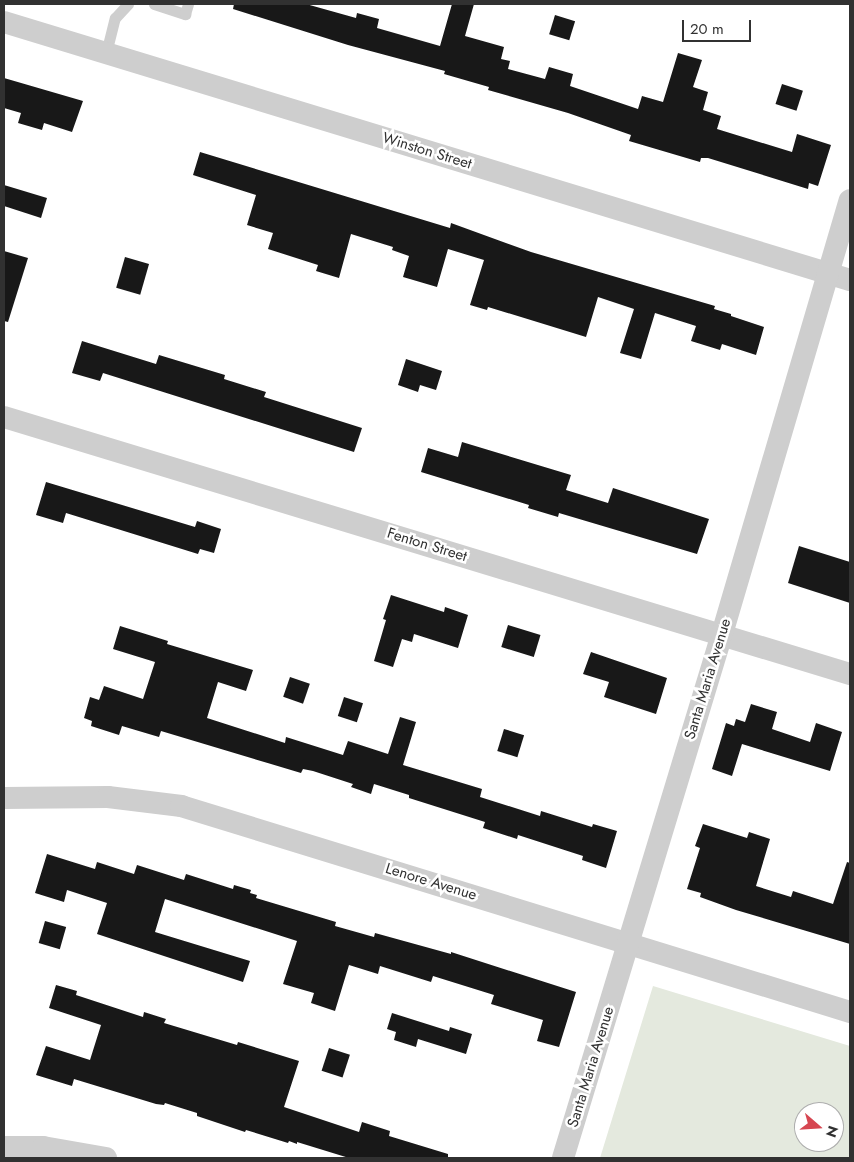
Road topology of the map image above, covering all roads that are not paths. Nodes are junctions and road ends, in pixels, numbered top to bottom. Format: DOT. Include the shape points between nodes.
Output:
graph roads {
  1 [pos="128,4"];
  2 [pos="154,4"];
  3 [pos="188,4"];
  4 [pos="4,22"];
  5 [pos="106,53"];
  6 [pos="850,200"];
  7 [pos="828,274"];
  8 [pos="850,280"];
  9 [pos="4,417"];
  10 [pos="722,634"];
  11 [pos="850,674"];
  12 [pos="4,798"];
  13 [pos="628,942"];
  14 [pos="850,1012"];
  15 [pos="4,1147"];
  16 [pos="106,1158"];
  17 [pos="563,1158"];
  1 -- 5 [label="lane" via="115,18"];
  2 -- 3 [label="lane" via="185,14"];
  4 -- 5 [label="street, Winston Street"];
  5 -- 7 [label="street, Winston Street"];
  6 -- 7 [label="street, Santa Maria Avenue"];
  7 -- 8 [label="street, Winston Street"];
  7 -- 10 [label="street, Santa Maria Avenue"];
  9 -- 10 [label="street, Fenton Street"];
  10 -- 11 [label="street, Fenton Street"];
  10 -- 13 [label="street, Santa Maria Avenue"];
  12 -- 13 [label="street, Lenore Avenue" via="108,797 181,806"];
  13 -- 14 [label="street, Lenore Avenue"];
  13 -- 17 [label="street, Santa Maria Avenue"];
  15 -- 16 [label="street" via="43,1147"];
}
